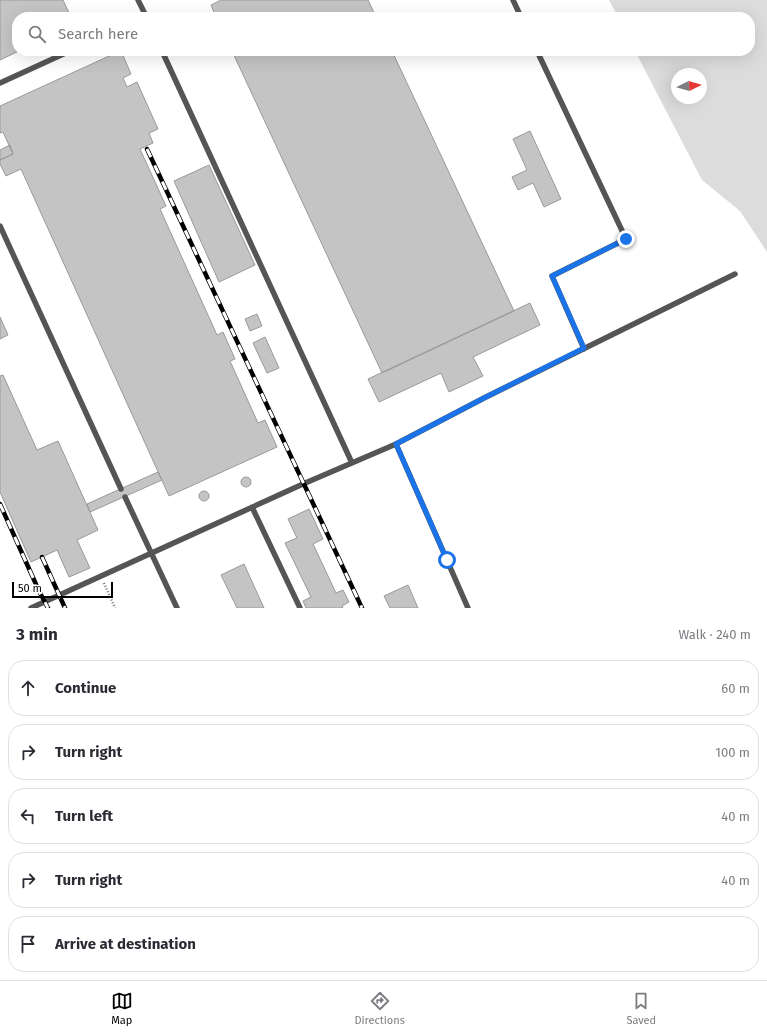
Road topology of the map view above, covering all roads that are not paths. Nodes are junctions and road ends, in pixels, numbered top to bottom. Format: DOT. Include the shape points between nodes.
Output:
graph roads {
  1 [pos="138,0"];
  2 [pos="513,0"];
  3 [pos="143,12"];
  4 [pos="519,12"];
  5 [pos="59,56"];
  6 [pos="164,56"];
  7 [pos="539,56"];
  8 [pos="0,83"];
  9 [pos="0,226"];
  10 [pos="735,274"];
  11 [pos="584,348"];
  12 [pos="396,444"];
  13 [pos="352,463"];
  14 [pos="121,489"];
  15 [pos="125,497"];
  16 [pos="252,507"];
  17 [pos="150,553"];
  18 [pos="31,608"];
  19 [pos="177,608"];
  20 [pos="300,608"];
  21 [pos="468,608"];
  1 -- 3 [label="lane"];
  2 -- 4 [label="lane"];
  5 -- 8 [label="lane"];
  6 -- 13 [label="lane"];
  7 -- 11 [label="lane" via="626,239 552,276"];
  9 -- 14 [label="lane"];
  10 -- 11 [label="lane"];
  11 -- 12 [label="lane"];
  12 -- 13 [label="lane"];
  12 -- 21 [label="lane"];
  13 -- 16 [label="lane"];
  15 -- 17 [label="lane"];
  16 -- 17 [label="lane"];
  16 -- 20 [label="lane"];
  17 -- 18 [label="lane"];
  17 -- 19 [label="lane"];
}
